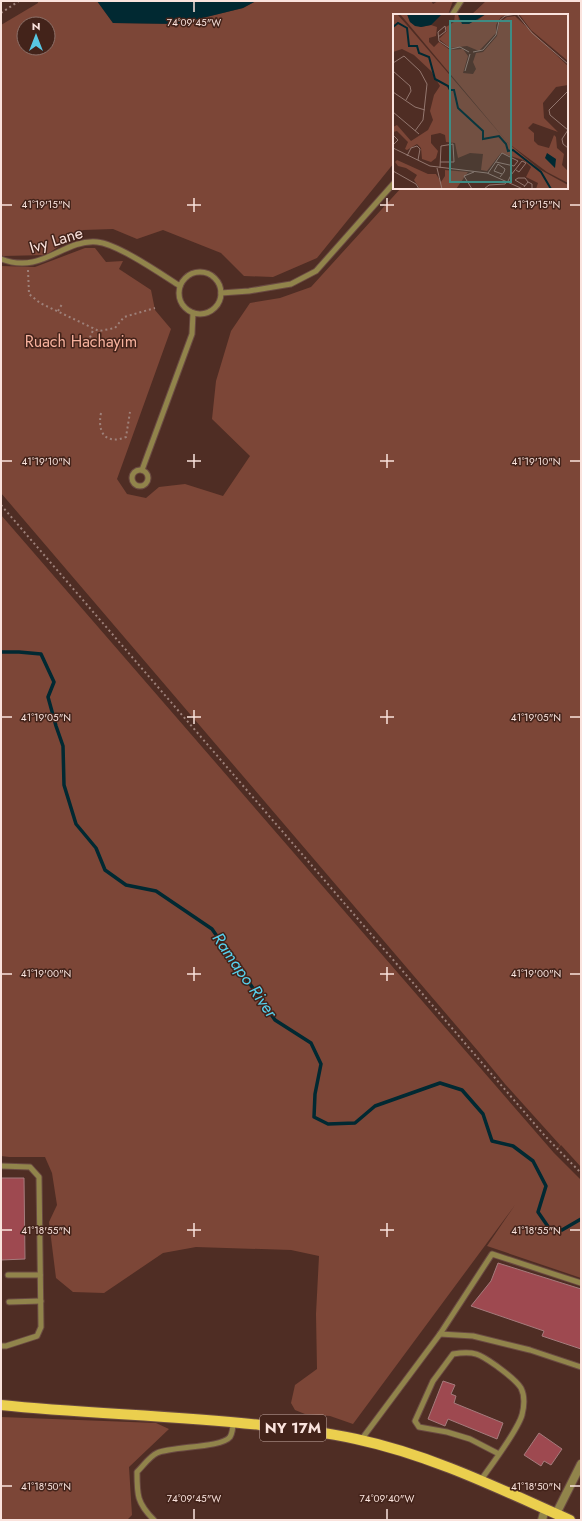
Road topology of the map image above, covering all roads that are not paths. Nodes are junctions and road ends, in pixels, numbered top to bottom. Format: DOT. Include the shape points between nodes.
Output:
graph roads {
  1 [pos="461,1"];
  2 [pos="453,14"];
  3 [pos="393,184"];
  4 [pos="1,259"];
  5 [pos="180,286"];
  6 [pos="221,293"];
  7 [pos="193,313"];
  8 [pos="142,470"];
  9 [pos="1,1166"];
  10 [pos="8,1275"];
  11 [pos="40,1275"];
  12 [pos="581,1283"];
  13 [pos="41,1301"];
  14 [pos="9,1302"];
  15 [pos="440,1334"];
  16 [pos="1,1346"];
  17 [pos="581,1367"];
  18 [pos="1,1405"];
  19 [pos="233,1422"];
  20 [pos="361,1440"];
  21 [pos="499,1454"];
  22 [pos="581,1464"];
  23 [pos="481,1480"];
  24 [pos="544,1509"];
  25 [pos="556,1514"];
  26 [pos="154,1520"];
  27 [pos="542,1520"];
  28 [pos="570,1520"];
  1 -- 2 [label="lane"];
  3 -- 6 [label="lane" via="316,271 291,284"];
  4 -- 5 [label="lane, Ivy Lane" via="12,263 37,262 81,244 97,242 114,247"];
  5 -- 6 [label="lane" via="190,275 204,273 216,280"];
  5 -- 7 [label="lane" via="179,293 183,306"];
  6 -- 7 [label="lane" via="220,300 213,310 207,313"];
  7 -- 8 [label="lane" via="192,334"];
  9 -- 11 [label="lane" via="30,1167 39,1177"];
  10 -- 11 [label="lane"];
  11 -- 13 [label="lane"];
  12 -- 15 [label="lane" via="492,1254"];
  13 -- 14 [label="lane"];
  13 -- 16 [label="lane" via="41,1327 37,1336"];
  15 -- 17 [label="lane" via="473,1336 530,1350"];
  15 -- 20 [label="lane"];
  18 -- 19 [label="main road, NY 17M"];
  19 -- 20 [label="main road, NY 17M" via="316,1431"];
  19 -- 26 [label="lane" via="229,1438 218,1443 156,1453 137,1472 137,1493 143,1509"];
  20 -- 23 [label="main road, NY 17M" via="426,1459"];
  21 -- 21 [label="lane" via="522,1416 524,1402 520,1388 508,1374 480,1354 453,1354 432,1380 415,1421 419,1427 470,1439"];
  21 -- 23 [label="lane"];
  22 -- 25 [label="street"];
  23 -- 24 [label="main road, NY 17M"];
  24 -- 25 [label="main road, NY 17M"];
  24 -- 27 [label="street"];
  25 -- 28 [label="main road, NY 17M"];
}
